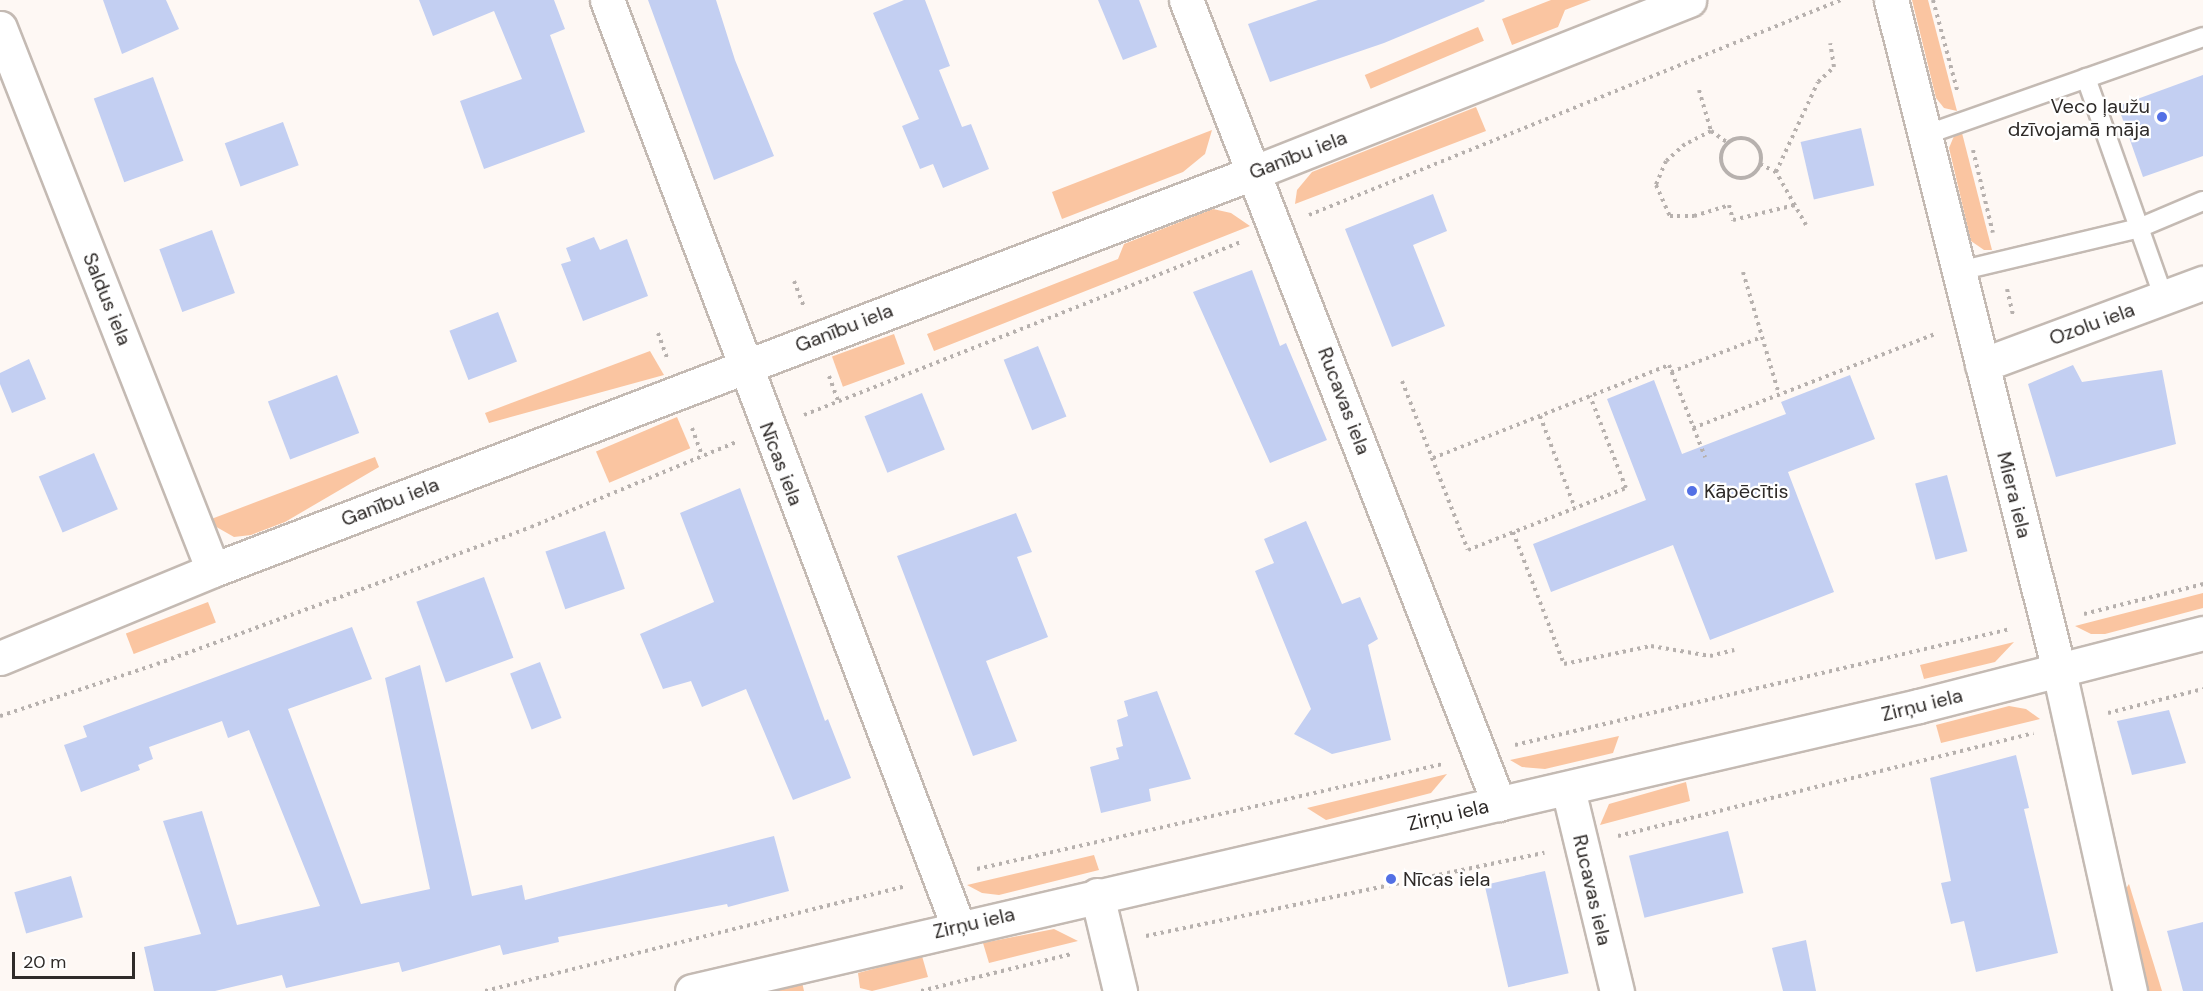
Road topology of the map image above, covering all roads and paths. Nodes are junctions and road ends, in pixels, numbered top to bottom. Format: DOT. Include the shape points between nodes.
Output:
graph roads {
  1 [pos="607,0"];
  2 [pos="1186,0"];
  3 [pos="1689,0"];
  4 [pos="1841,0"];
  5 [pos="1891,0"];
  6 [pos="0,28"];
  7 [pos="2203,37"];
  8 [pos="1830,43"];
  9 [pos="2086,78"];
  10 [pos="1699,90"];
  11 [pos="1711,131"];
  12 [pos="1925,135"];
  13 [pos="1728,143"];
  14 [pos="1760,164"];
  15 [pos="1255,172"];
  16 [pos="1776,172"];
  17 [pos="2203,201"];
  18 [pos="1795,205"];
  19 [pos="1806,225"];
  20 [pos="1277,228"];
  21 [pos="2139,228"];
  22 [pos="1959,271"];
  23 [pos="1743,272"];
  24 [pos="794,281"];
  25 [pos="2203,283"];
  26 [pos="2164,298"];
  27 [pos="804,308"];
  28 [pos="1947,329"];
  29 [pos="658,333"];
  30 [pos="1762,337"];
  31 [pos="668,361"];
  32 [pos="1982,365"];
  33 [pos="744,366"];
  34 [pos="1671,372"];
  35 [pos="828,373"];
  36 [pos="1402,381"];
  37 [pos="1779,394"];
  38 [pos="1590,396"];
  39 [pos="838,401"];
  40 [pos="1540,416"];
  41 [pos="691,426"];
  42 [pos="1693,428"];
  43 [pos="768,429"];
  44 [pos="702,456"];
  45 [pos="1705,457"];
  46 [pos="1432,458"];
  47 [pos="1575,508"];
  48 [pos="1513,532"];
  49 [pos="213,570"];
  50 [pos="2203,584"];
  51 [pos="2083,614"];
  52 [pos="2010,629"];
  53 [pos="2203,633"];
  54 [pos="1734,650"];
  55 [pos="0,658"];
  56 [pos="2059,671"];
  57 [pos="2203,689"];
  58 [pos="2100,715"];
  59 [pos="0,716"];
  60 [pos="2032,733"];
  61 [pos="1515,745"];
  62 [pos="1448,763"];
  63 [pos="1568,789"];
  64 [pos="1498,804"];
  65 [pos="1635,831"];
  66 [pos="1548,852"];
  67 [pos="964,872"];
  68 [pos="907,886"];
  69 [pos="1097,895"];
  70 [pos="958,926"];
  71 [pos="1142,937"];
  72 [pos="1080,952"];
  73 [pos="485,991"];
  74 [pos="692,991"];
  75 [pos="921,991"];
  76 [pos="1120,991"];
  77 [pos="1617,991"];
  78 [pos="2130,991"];
  1 -- 33 [label="main road, Nīcas iela"];
  2 -- 15 [label="main road, Rucavas iela"];
  3 -- 15 [label="main road, Ganību iela"];
  4 -- 20 [label="path"];
  5 -- 12 [label="main road, Miera iela"];
  6 -- 49 [label="main road, Saldus iela"];
  7 -- 9 [label="lane"];
  8 -- 16 [label="path" via="1834,67 1818,82"];
  9 -- 12 [label="lane"];
  9 -- 21 [label="lane"];
  10 -- 11 [label="path"];
  11 -- 13 [label="path"];
  11 -- 18 [label="path" via="1685,144 1666,161 1656,185 1670,216 1681,219 1729,206 1733,220"];
  12 -- 22 [label="main road, Miera iela"];
  13 -- 14 [label="path" via="1737,138 1756,145"];
  13 -- 14 [label="path" via="1721,162 1734,177 1745,178"];
  14 -- 16 [label="path"];
  15 -- 20 [label="main road, Rucavas iela"];
  15 -- 33 [label="main road, Ganību iela"];
  16 -- 18 [label="path"];
  17 -- 21 [label="lane"];
  18 -- 19 [label="path"];
  20 -- 39 [label="path"];
  20 -- 64 [label="main road, Rucavas iela"];
  21 -- 22 [label="lane"];
  21 -- 26 [label="lane"];
  22 -- 32 [label="main road, Miera iela"];
  23 -- 30 [label="path"];
  24 -- 27 [label="path"];
  25 -- 26 [label="main road, Ozolu iela"];
  26 -- 32 [label="main road, Ozolu iela"];
  28 -- 37 [label="path"];
  29 -- 31 [label="path"];
  30 -- 34 [label="path"];
  30 -- 37 [label="path"];
  32 -- 56 [label="main road, Miera iela"];
  33 -- 43 [label="main road, Nīcas iela"];
  33 -- 49 [label="main road, Ganību iela"];
  34 -- 38 [label="path" via="1669,365"];
  34 -- 42 [label="path"];
  35 -- 39 [label="path"];
  36 -- 46 [label="path"];
  37 -- 42 [label="path"];
  38 -- 40 [label="path"];
  38 -- 47 [label="path" via="1626,488"];
  39 -- 43 [label="path"];
  40 -- 46 [label="path"];
  40 -- 47 [label="path"];
  41 -- 44 [label="path"];
  42 -- 45 [label="path"];
  43 -- 44 [label="path"];
  43 -- 70 [label="main road, Nīcas iela" via="929,841"];
  44 -- 59 [label="path" via="531,527 157,664"];
  46 -- 48 [label="path" via="1468,550"];
  47 -- 48 [label="path"];
  48 -- 54 [label="path" via="1564,664 1651,646 1710,656"];
  49 -- 55 [label="main road, Ganību iela"];
  50 -- 51 [label="path"];
  52 -- 61 [label="path"];
  53 -- 56 [label="main road, Zirņu iela"];
  56 -- 63 [label="main road, Zirņu iela"];
  56 -- 78 [label="main road, Miera iela"];
  57 -- 58 [label="path"];
  60 -- 65 [label="path"];
  62 -- 67 [label="path"];
  63 -- 64 [label="main road, Zirņu iela"];
  63 -- 77 [label="main road, Rucavas iela"];
  64 -- 69 [label="main road, Zirņu iela"];
  66 -- 71 [label="path"];
  68 -- 73 [label="path"];
  69 -- 70 [label="main road, Zirņu iela"];
  69 -- 76 [label="main road"];
  70 -- 74 [label="main road, Zirņu iela"];
  72 -- 75 [label="path"];
}
